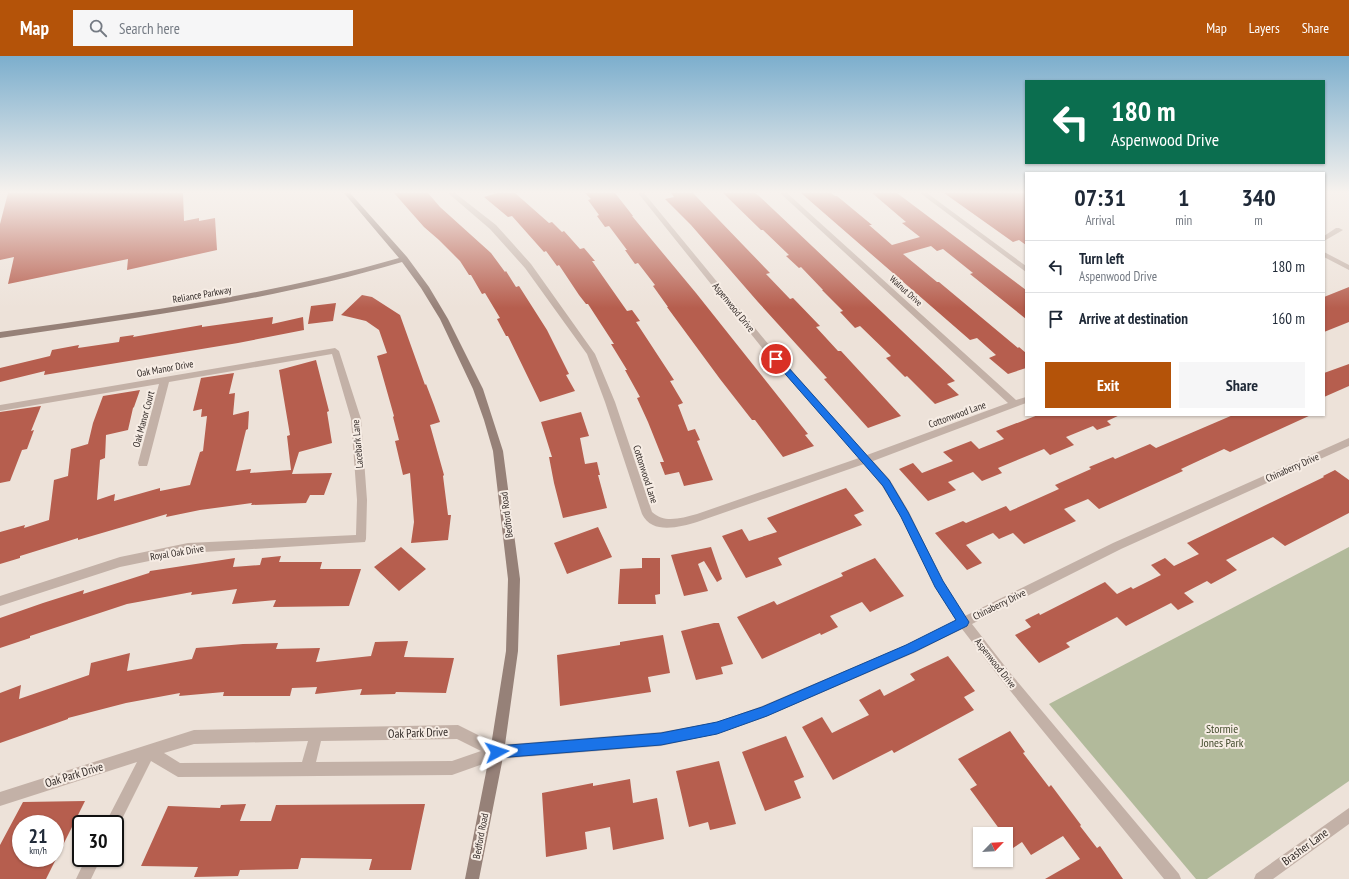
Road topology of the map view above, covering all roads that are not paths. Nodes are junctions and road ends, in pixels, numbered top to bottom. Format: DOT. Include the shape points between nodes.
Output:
graph roads {
  1 [pos="380,231"];
  2 [pos="497,231"];
  3 [pos="672,231"];
  4 [pos="825,231"];
  5 [pos="974,231"];
  6 [pos="1337,231"];
  7 [pos="1325,238"];
  8 [pos="1325,255"];
  9 [pos="404,259"];
  10 [pos="1349,268"];
  11 [pos="1025,269"];
  12 [pos="0,335"];
  13 [pos="335,351"];
  14 [pos="165,380"];
  15 [pos="1025,400"];
  16 [pos="1015,404"];
  17 [pos="0,408"];
  18 [pos="1349,442"];
  19 [pos="865,460"];
  20 [pos="143,463"];
  21 [pos="361,539"];
  22 [pos="0,601"];
  23 [pos="963,622"];
  24 [pos="316,736"];
  25 [pos="149,752"];
  26 [pos="497,752"];
  27 [pos="307,770"];
  28 [pos="0,798"];
  29 [pos="117,815"];
  30 [pos="1349,815"];
  31 [pos="89,867"];
  32 [pos="83,879"];
  33 [pos="472,879"];
  34 [pos="1174,879"];
  35 [pos="1261,879"];
  1 -- 9 [label="main road, Bedford Road"];
  2 -- 19 [label="street, Cottonwood Lane" via="528,266 591,354 610,402 647,514 652,520 665,524 683,522"];
  3 -- 19 [label="street, Aspenwood Drive" via="766,347"];
  4 -- 16 [label="street, Walnut Drive"];
  5 -- 11 [label="street"];
  6 -- 7 [label="street"];
  8 -- 10 [label="street"];
  9 -- 12 [label="main road, Reliance Parkway" via="365,272 289,290"];
  9 -- 26 [label="main road, Bedford Road" via="444,319 478,389 498,451 514,579 512,651"];
  13 -- 14 [label="street, Oak Manor Drive"];
  13 -- 21 [label="street, Lacebark Lane" via="356,419 362,500"];
  14 -- 17 [label="street, Oak Manor Drive"];
  14 -- 20 [label="street, Oak Manor Court"];
  15 -- 16 [label="street, Cottonwood Lane"];
  16 -- 19 [label="street, Cottonwood Lane"];
  18 -- 23 [label="street, Chinaberry Drive" via="1117,546"];
  19 -- 23 [label="street, Aspenwood Drive" via="886,483 939,584"];
  21 -- 22 [label="street, Royal Oak Drive" via="188,548 120,562"];
  23 -- 26 [label="street, Chinaberry Drive" via="910,649 763,712 717,728 661,739"];
  23 -- 34 [label="street, Aspenwood Drive"];
  24 -- 25 [label="street, Oak Park Drive" via="194,738"];
  24 -- 26 [label="street, Oak Park Drive" via="458,732"];
  24 -- 27 [label="street"];
  25 -- 27 [label="street" via="178,770"];
  25 -- 28 [label="street, Oak Park Drive"];
  25 -- 29 [label="street"];
  26 -- 27 [label="street" via="452,768"];
  26 -- 33 [label="main road, Bedford Road"];
  30 -- 35 [label="street, Brasher Lane"];
  31 -- 32 [label="street"];
}
